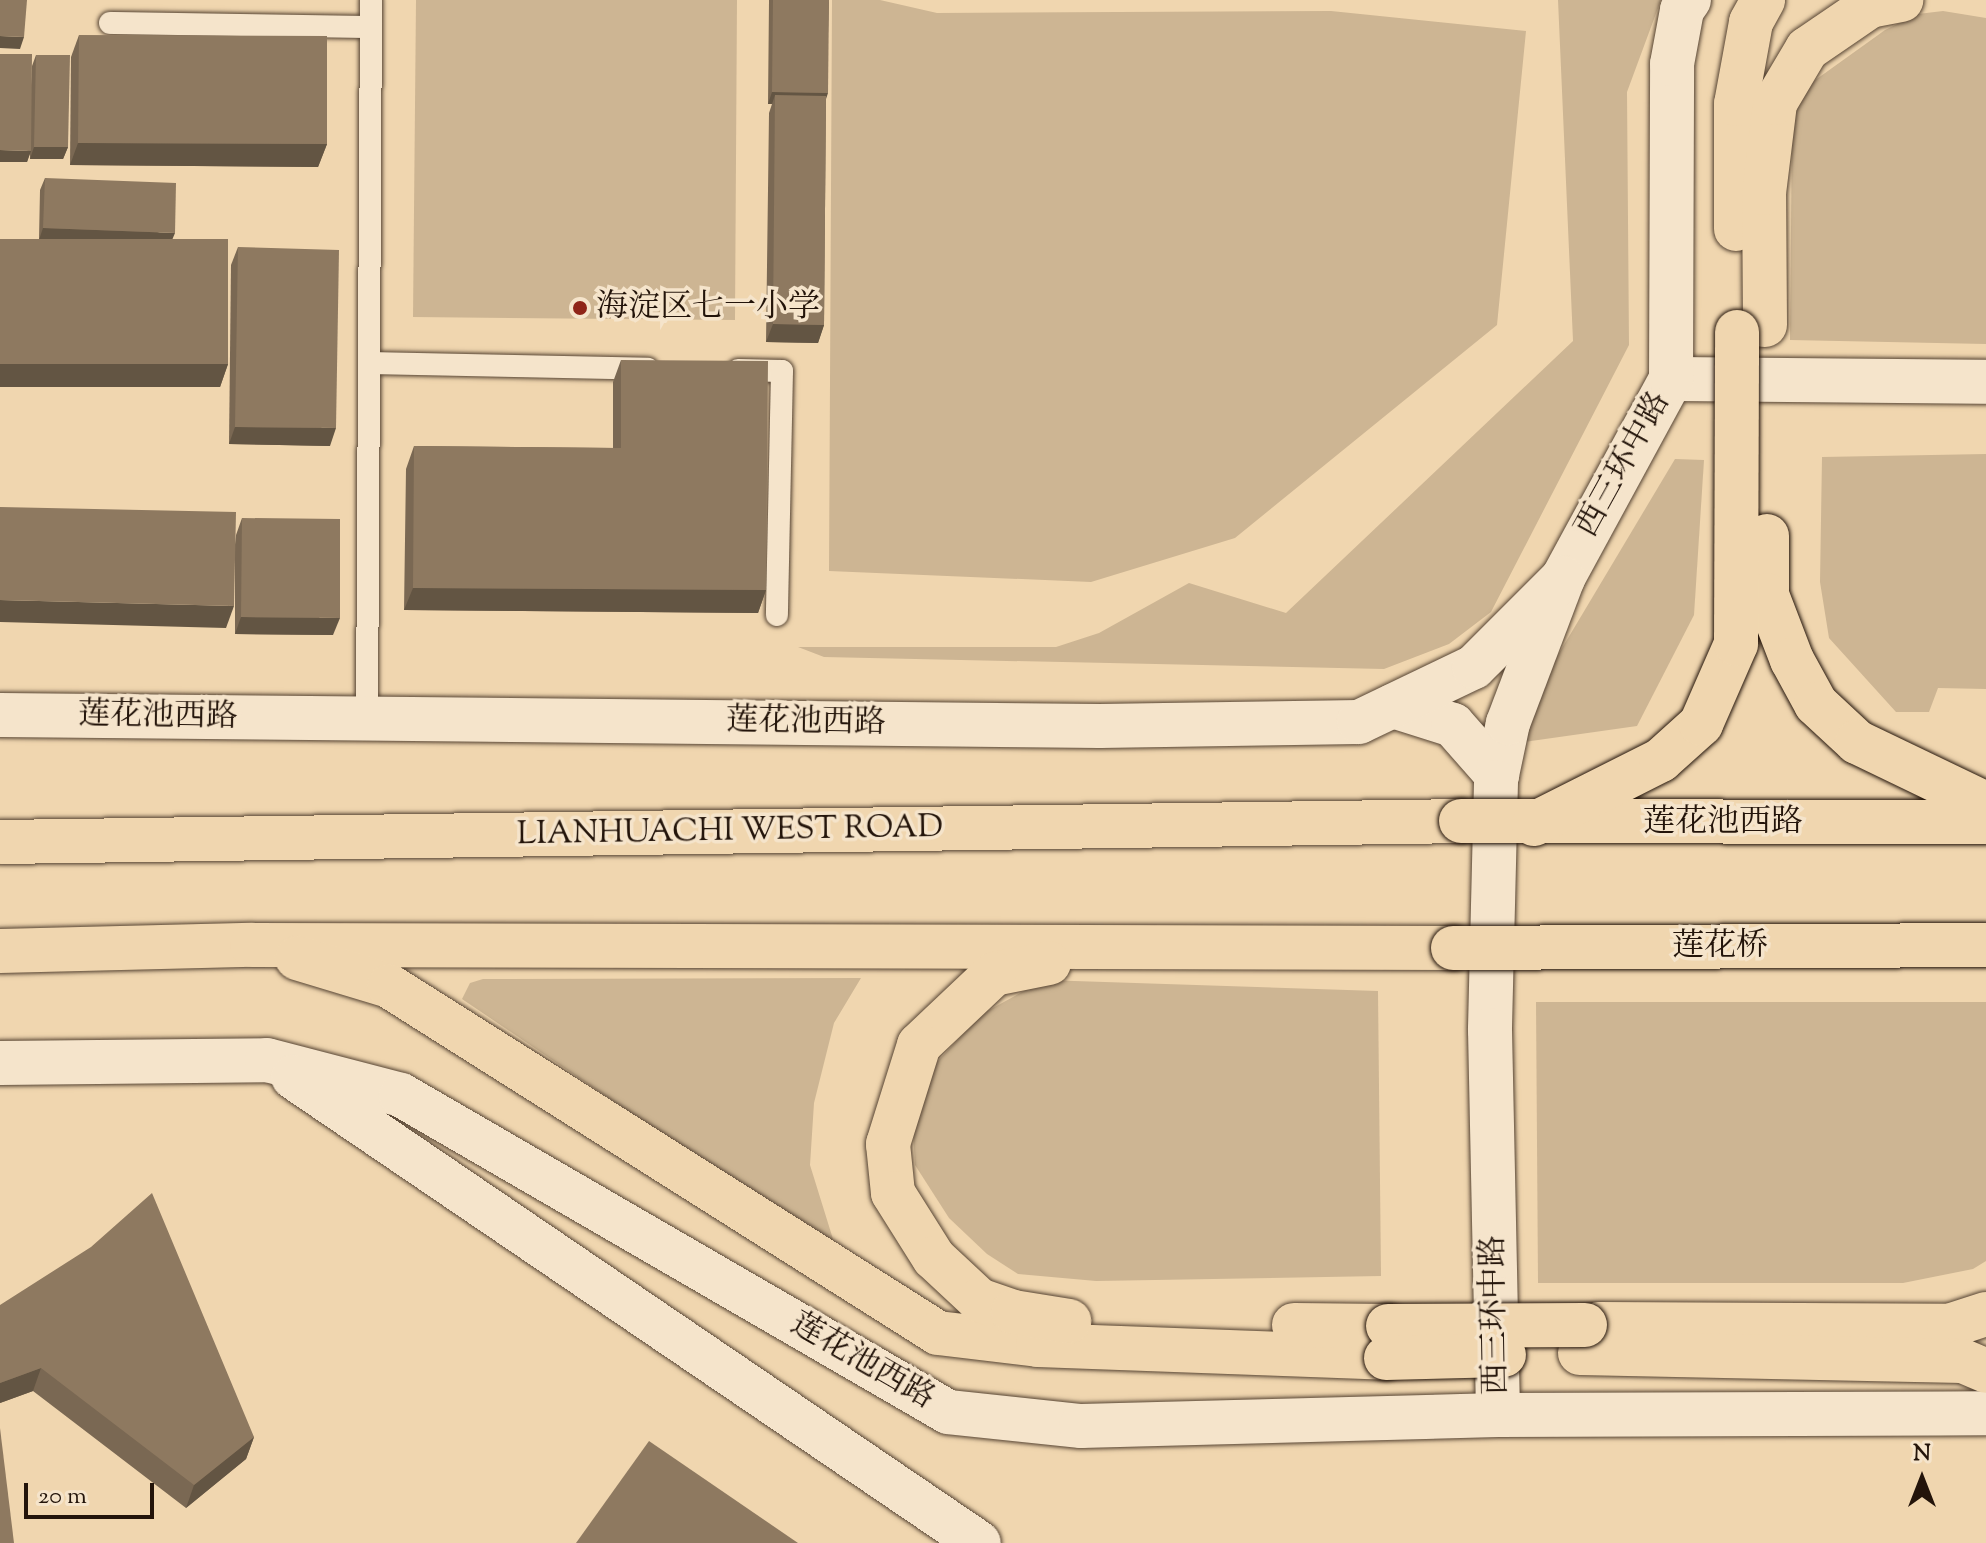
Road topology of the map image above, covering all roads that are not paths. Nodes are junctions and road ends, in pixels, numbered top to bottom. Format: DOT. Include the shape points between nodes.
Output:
graph roads {
  1 [pos="371,0"];
  2 [pos="1689,0"];
  3 [pos="1763,0"];
  4 [pos="1901,0"];
  5 [pos="110,23"];
  6 [pos="371,27"];
  7 [pos="1751,328"];
  8 [pos="369,363"];
  9 [pos="671,369"];
  10 [pos="718,370"];
  11 [pos="1671,379"];
  12 [pos="1986,382"];
  13 [pos="1563,578"];
  14 [pos="777,615"];
  15 [pos="1393,706"];
  16 [pos="0,715"];
  17 [pos="367,719"];
  18 [pos="1497,775"];
  19 [pos="1986,804"];
  20 [pos="1461,821"];
  21 [pos="1986,822"];
  22 [pos="1534,824"];
  23 [pos="0,842"];
  24 [pos="252,945"];
  25 [pos="1986,945"];
  26 [pos="1125,946"];
  27 [pos="0,951"];
  28 [pos="267,1060"];
  29 [pos="0,1063"];
  30 [pos="1986,1314"];
  31 [pos="1583,1339"];
  32 [pos="1387,1342"];
  33 [pos="1986,1371"];
  34 [pos="1986,1413"];
  35 [pos="1498,1415"];
  36 [pos="979,1543"];
  1 -- 6 [label="lane"];
  2 -- 11 [label="street, 西三环中路" via="1682,10 1672,64"];
  3 -- 7 [label="highway" via="1751,22 1736,104"];
  4 -- 7 [label="highway" via="1870,6 1807,49 1775,103"];
  5 -- 6 [label="lane"];
  6 -- 8 [label="lane"];
  7 -- 19 [label="highway, bridge" via="1767,595 1792,660 1816,704 1857,742"];
  7 -- 22 [label="highway, bridge" via="1736,644 1701,724 1661,760"];
  8 -- 9 [label="lane"];
  8 -- 17 [label="lane"];
  10 -- 14 [label="lane" via="782,371"];
  11 -- 12 [label="street"];
  11 -- 13 [label="street, 西三环中路"];
  13 -- 15 [label="street, 莲花池西路" via="1474,667"];
  13 -- 18 [label="street, 西三环中路" via="1508,723"];
  15 -- 17 [label="street, 莲花池西路" via="1359,722 1100,726"];
  15 -- 18 [label="street" via="1453,725"];
  16 -- 17 [label="street, 莲花池西路"];
  18 -- 35 [label="street, 西三环中路" via="1490,1030"];
  20 -- 22 [label="highway, 莲花池西路, bridge"];
  20 -- 23 [label="highway, LIANHUACHI WEST ROAD"];
  21 -- 22 [label="highway, 莲花池西路, bridge"];
  24 -- 26 [label="highway"];
  24 -- 27 [label="highway"];
  24 -- 32 [label="highway" via="389,986 938,1333 1038,1345"];
  25 -- 26 [label="highway, 莲花桥, bridge"];
  26 -- 32 [label="highway" via="994,974 919,1045 888,1144 893,1193 934,1258 979,1300 1013,1312 1078,1322"];
  28 -- 29 [label="street, 莲花池西路"];
  28 -- 35 [label="street, 莲花池西路" via="401,1095 948,1412 1081,1426"];
  28 -- 36 [label="street"];
  30 -- 31 [label="highway" via="1949,1326"];
  31 -- 32 [label="highway, bridge"];
  31 -- 33 [label="highway" via="1963,1361"];
  34 -- 35 [label="street, 西三环中路"];
}
